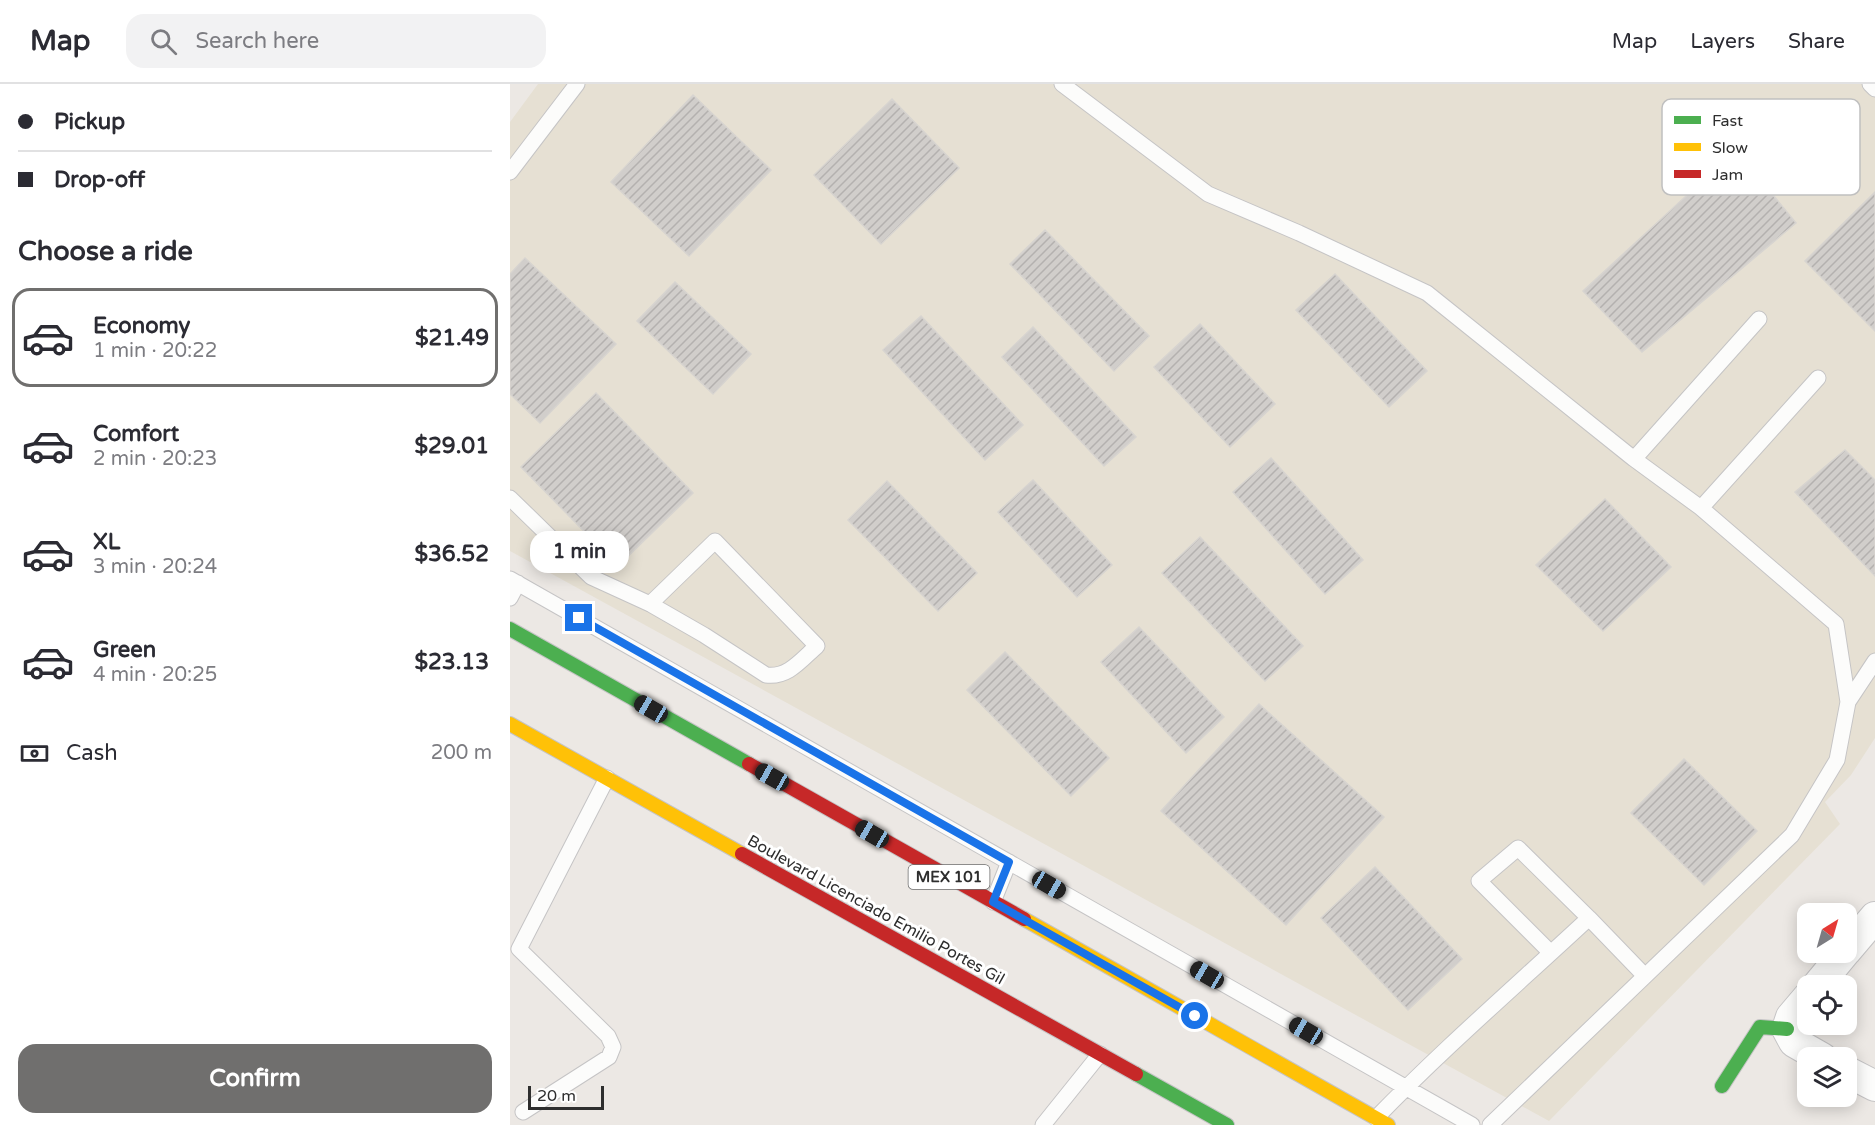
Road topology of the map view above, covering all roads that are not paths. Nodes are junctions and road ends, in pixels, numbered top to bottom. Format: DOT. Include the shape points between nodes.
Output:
graph roads {
  1 [pos="577,84"];
  2 [pos="1062,84"];
  3 [pos="1870,84"];
  4 [pos="1875,89"];
  5 [pos="510,172"];
  6 [pos="1759,319"];
  7 [pos="1818,378"];
  8 [pos="1634,459"];
  9 [pos="510,498"];
  10 [pos="1701,508"];
  11 [pos="514,581"];
  12 [pos="510,598"];
  13 [pos="650,604"];
  14 [pos="510,629"];
  15 [pos="1875,661"];
  16 [pos="1848,702"];
  17 [pos="510,724"];
  18 [pos="607,778"];
  19 [pos="1009,862"];
  20 [pos="993,902"];
  21 [pos="1875,917"];
  22 [pos="1589,918"];
  23 [pos="1857,939"];
  24 [pos="1551,953"];
  25 [pos="1837,963"];
  26 [pos="1826,975"];
  27 [pos="1645,976"];
  28 [pos="1797,1010"];
  29 [pos="1787,1029"];
  30 [pos="1803,1047"];
  31 [pos="1100,1054"];
  32 [pos="1857,1077"];
  33 [pos="1722,1086"];
  34 [pos="1875,1086"];
  35 [pos="1406,1088"];
  36 [pos="523,1112"];
  37 [pos="1382,1122"];
  38 [pos="1044,1125"];
  39 [pos="1227,1125"];
  40 [pos="1472,1125"];
  41 [pos="1490,1125"];
  1 -- 5 [label="lane"];
  2 -- 8 [label="lane" via="1208,194 1427,293"];
  3 -- 4 [label="lane"];
  6 -- 8 [label="lane"];
  7 -- 10 [label="lane"];
  8 -- 10 [label="lane"];
  9 -- 13 [label="lane" via="591,577"];
  10 -- 16 [label="lane" via="1836,624"];
  11 -- 12 [label="lane"];
  11 -- 19 [label="lane"];
  13 -- 13 [label="lane" via="715,541 817,646 786,673 766,675"];
  14 -- 20 [label="main road, MEX 101"];
  15 -- 16 [label="lane"];
  16 -- 27 [label="lane" via="1837,760 1792,835"];
  17 -- 18 [label="main road, Boulevard Licenciado Emilio Portes Gil"];
  18 -- 31 [label="main road, Boulevard Licenciado Emilio Portes Gil"];
  18 -- 36 [label="lane" via="519,949 608,1036 613,1047 609,1057"];
  19 -- 20 [label="lane"];
  19 -- 35 [label="lane"];
  20 -- 37 [label="main road, MEX 101"];
  21 -- 23 [label="street"];
  22 -- 24 [label="lane"];
  22 -- 24 [label="lane" via="1518,848 1479,881"];
  22 -- 27 [label="lane"];
  24 -- 35 [label="lane"];
  25 -- 26 [label="street"];
  27 -- 41 [label="lane"];
  28 -- 29 [label="street"];
  29 -- 30 [label="street" via="1794,1042"];
  29 -- 33 [label="main road" via="1760,1028"];
  31 -- 38 [label="lane"];
  31 -- 39 [label="main road, Boulevard Licenciado Emilio Portes Gil"];
  32 -- 34 [label="street"];
  35 -- 37 [label="lane"];
  35 -- 40 [label="lane"];
}
